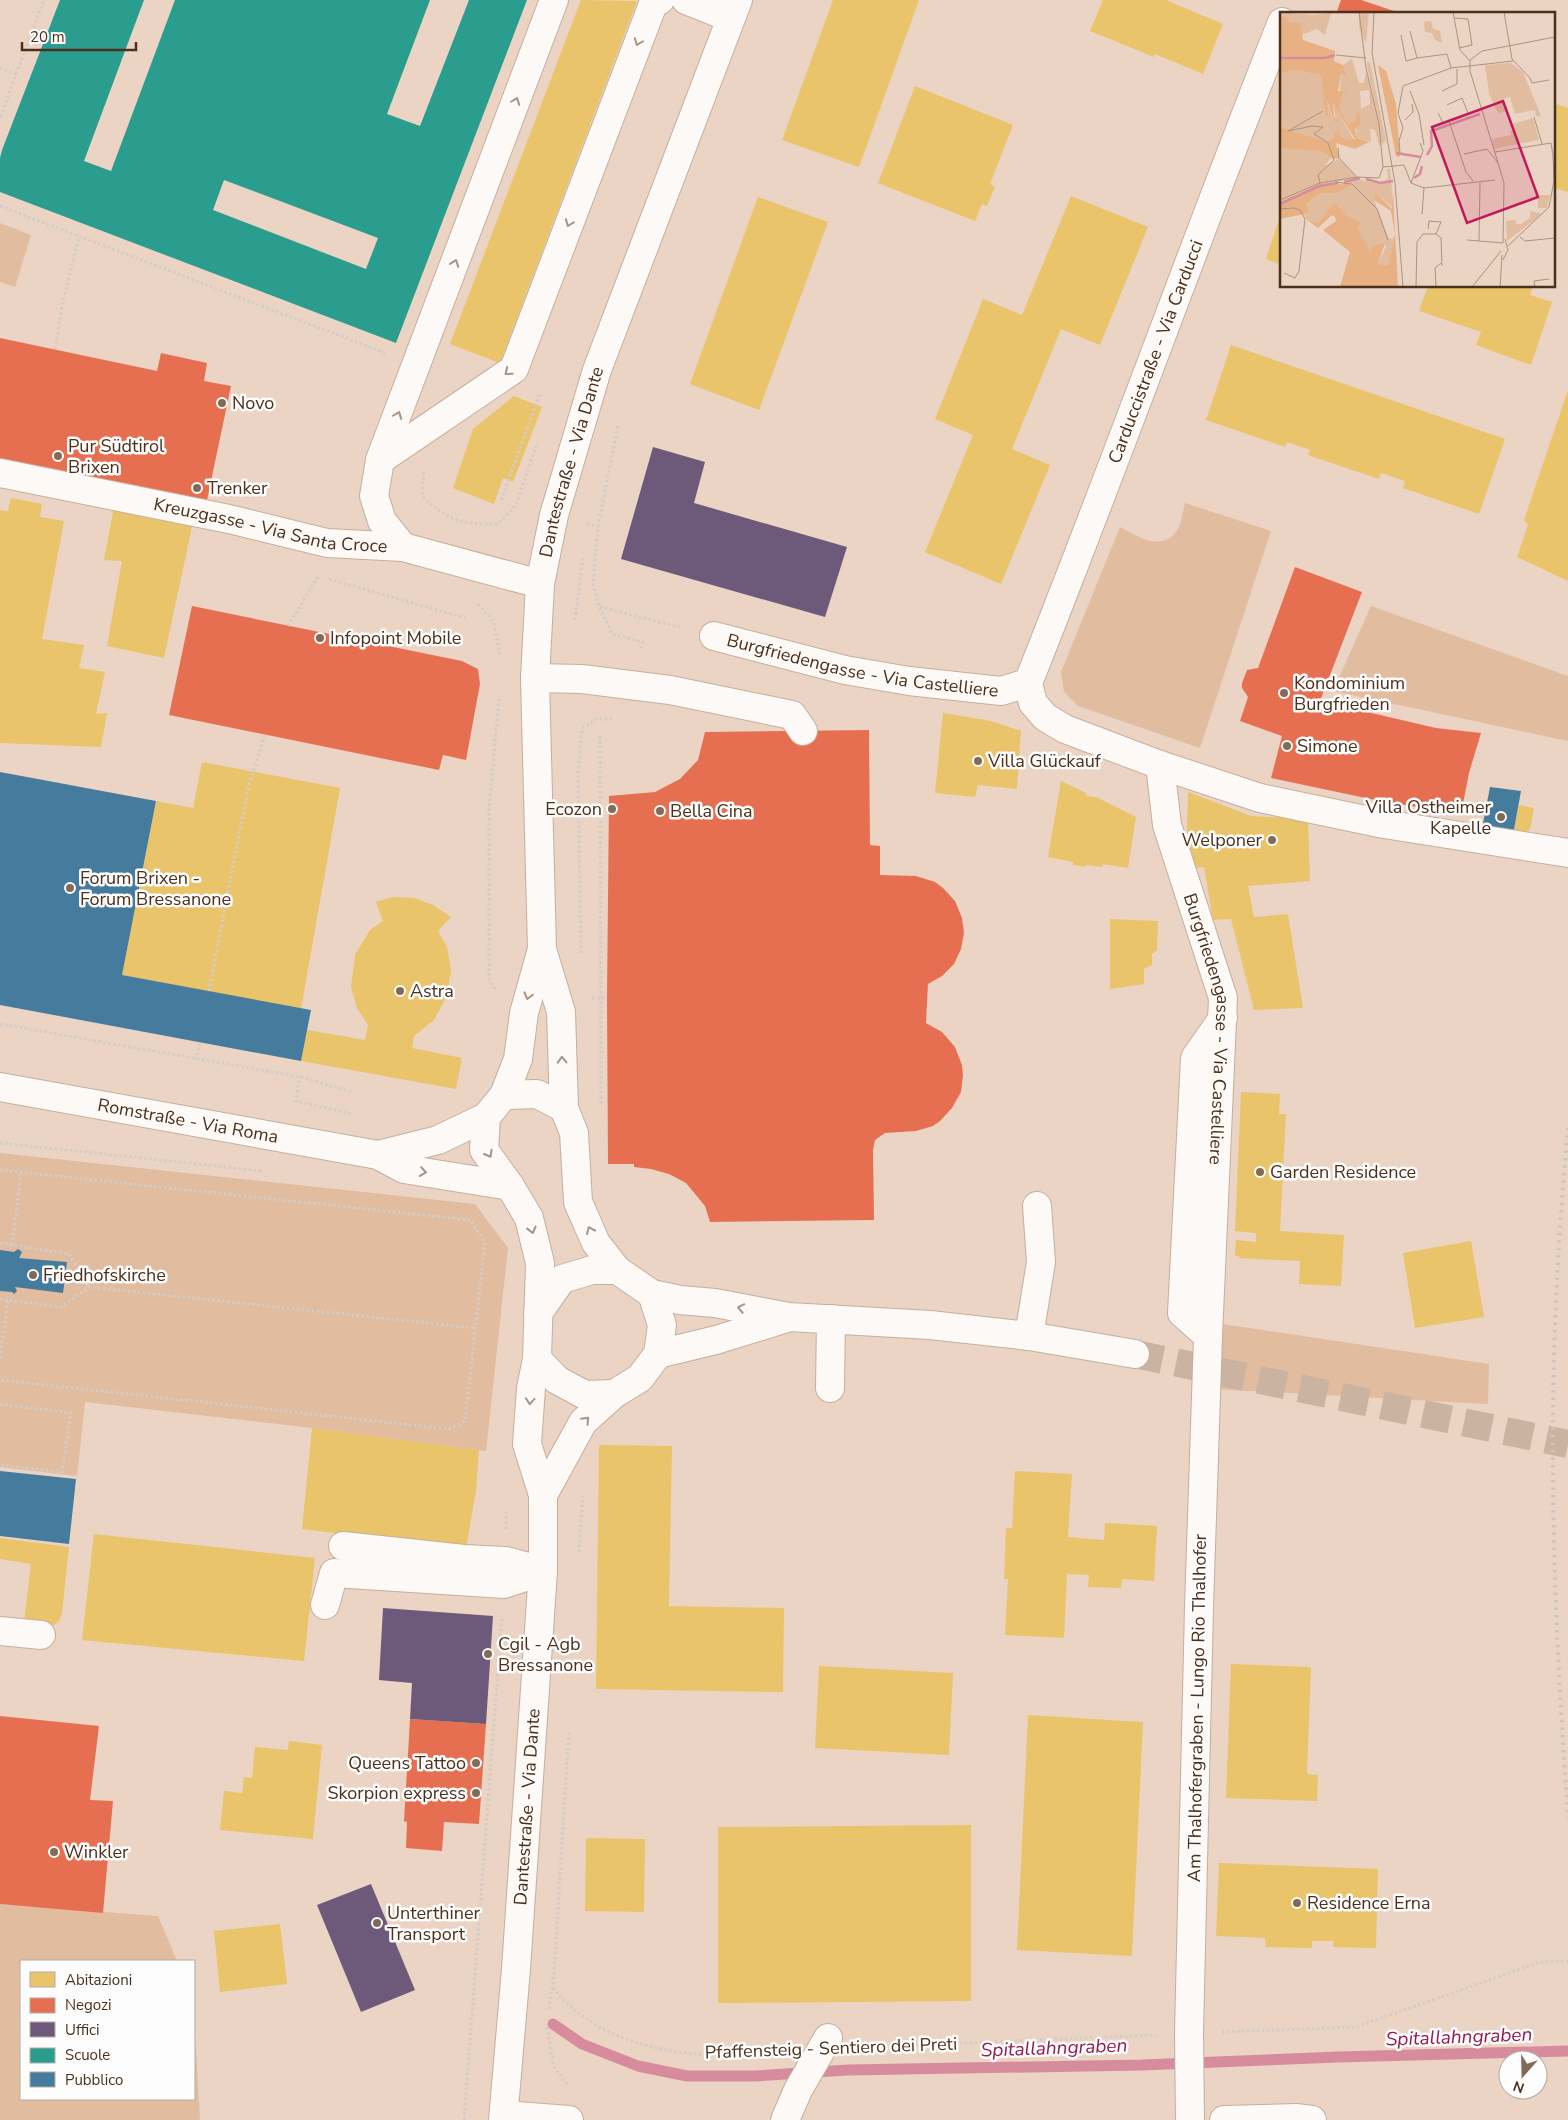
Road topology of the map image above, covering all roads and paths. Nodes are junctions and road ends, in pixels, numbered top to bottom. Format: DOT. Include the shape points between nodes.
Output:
graph roads {
  1 [pos="44,0"];
  2 [pos="554,0"];
  3 [pos="660,0"];
  4 [pos="686,0"];
  5 [pos="1290,0"];
  6 [pos="734,9"];
  7 [pos="1286,12"];
  8 [pos="1280,27"];
  9 [pos="0,68"];
  10 [pos="16,74"];
  11 [pos="0,119"];
  12 [pos="0,206"];
  13 [pos="79,236"];
  14 [pos="55,349"];
  15 [pos="391,355"];
  16 [pos="540,394"];
  17 [pos="620,419"];
  18 [pos="380,460"];
  19 [pos="0,473"];
  20 [pos="501,500"];
  21 [pos="588,516"];
  22 [pos="586,534"];
  23 [pos="403,547"];
  24 [pos="583,552"];
  25 [pos="540,584"];
  26 [pos="471,602"];
  27 [pos="599,606"];
  28 [pos="465,618"];
  29 [pos="288,626"];
  30 [pos="574,628"];
  31 [pos="714,636"];
  32 [pos="639,657"];
  33 [pos="502,662"];
  34 [pos="535,678"];
  35 [pos="1028,683"];
  36 [pos="500,691"];
  37 [pos="613,719"];
  38 [pos="803,731"];
  39 [pos="265,734"];
  40 [pos="600,736"];
  41 [pos="1160,765"];
  42 [pos="1559,852"];
  43 [pos="542,949"];
  44 [pos="581,959"];
  45 [pos="209,991"];
  46 [pos="499,997"];
  47 [pos="591,998"];
  48 [pos="600,998"];
  49 [pos="607,998"];
  50 [pos="1223,1018"];
  51 [pos="0,1024"];
  52 [pos="200,1042"];
  53 [pos="196,1060"];
  54 [pos="301,1077"];
  55 [pos="0,1087"];
  56 [pos="354,1093"];
  57 [pos="504,1095"];
  58 [pos="564,1108"];
  59 [pos="601,1110"];
  60 [pos="356,1116"];
  61 [pos="486,1116"];
  62 [pos="0,1143"];
  63 [pos="378,1155"];
  64 [pos="0,1170"];
  65 [pos="267,1172"];
  66 [pos="21,1173"];
  67 [pos="510,1186"];
  68 [pos="1038,1206"];
  69 [pos="0,1243"];
  70 [pos="12,1245"];
  71 [pos="617,1270"];
  72 [pos="89,1287"];
  73 [pos="652,1294"];
  74 [pos="1210,1297"];
  75 [pos="0,1299"];
  76 [pos="8,1300"];
  77 [pos="538,1313"];
  78 [pos="789,1317"];
  79 [pos="831,1319"];
  80 [pos="475,1328"];
  81 [pos="1028,1336"];
  82 [pos="1208,1336"];
  83 [pos="658,1354"];
  84 [pos="1135,1354"];
  85 [pos="0,1358"];
  86 [pos="537,1359"];
  87 [pos="0,1380"];
  88 [pos="830,1388"];
  89 [pos="614,1394"];
  90 [pos="0,1404"];
  91 [pos="0,1465"];
  92 [pos="583,1488"];
  93 [pos="543,1495"];
  94 [pos="507,1503"];
  95 [pos="343,1546"];
  96 [pos="579,1558"];
  97 [pos="543,1571"];
  98 [pos="505,1573"];
  99 [pos="325,1605"];
  100 [pos="0,1631"];
  101 [pos="41,1635"];
  102 [pos="569,1726"];
  103 [pos="1568,1961"];
  104 [pos="552,1988"];
  105 [pos="548,2015"];
  106 [pos="546,2024"];
  107 [pos="823,2048"];
  108 [pos="1189,2054"];
  109 [pos="569,2086"];
  110 [pos="504,2117"];
  111 [pos="464,2120"];
  112 [pos="569,2120"];
  113 [pos="785,2120"];
  114 [pos="1190,2120"];
  115 [pos="1224,2120"];
  116 [pos="1312,2120"];
  1 -- 10 [label="path"];
  18 -- 2 [label="street, one-way"];
  3 -- 18 [label="street, one-way" via="653,4 514,369"];
  4 -- 6 [label="street"];
  5 -- 7 [label="street"];
  6 -- 25 [label="street, Dantestraße - Via Dante" via="597,370 554,515"];
  8 -- 35 [label="street, Carduccistraße - Via Carducci"];
  9 -- 10 [label="path"];
  10 -- 11 [label="path"];
  12 -- 13 [label="path"];
  13 -- 14 [label="path"];
  13 -- 15 [label="path"];
  16 -- 20 [label="path"];
  17 -- 27 [label="path" via="593,566 593,584"];
  18 -- 23 [label="street" via="374,496 382,521"];
  19 -- 23 [label="street, Kreuzgasse - Via Santa Croce" via="228,519 327,543"];
  21 -- 22 [label="path"];
  23 -- 25 [label="street, Kreuzgasse - Via Santa Croce"];
  24 -- 30 [label="path"];
  25 -- 34 [label="street, Dantestraße - Via Dante"];
  26 -- 33 [label="path" via="480,605 493,620"];
  27 -- 31 [label="path"];
  27 -- 32 [label="path" via="612,634 643,642"];
  28 -- 29 [label="path" via="318,576"];
  31 -- 35 [label="street, Burgfriedengasse - Via Castelliere" via="845,670 909,681 1000,691"];
  34 -- 38 [label="street" via="605,682 680,692 792,715"];
  34 -- 43 [label="street, Dantestraße - Via Dante"];
  35 -- 41 [label="street" via="1033,704 1045,717 1065,729"];
  36 -- 46 [label="path" via="489,808 490,980"];
  37 -- 44 [label="path" via="596,719 582,728 579,738"];
  39 -- 45 [label="path" via="248,788"];
  40 -- 48 [label="path"];
  41 -- 42 [label="street" via="1260,798 1384,824"];
  41 -- 50 [label="street, Burgfriedengasse - Via Castelliere" via="1167,824 1223,998"];
  43 -- 57 [label="street, Dantestraße - Via Dante, one-way" via="524,1013 518,1059"];
  58 -- 43 [label="street, Dantestraße - Via Dante, one-way" via="561,1012"];
  47 -- 48 [label="path"];
  48 -- 49 [label="path"];
  48 -- 59 [label="path"];
  50 -- 74 [label="street, Burgfriedengasse - Via Castelliere"];
  50 -- 82 [label="street" via="1195,1058 1182,1313"];
  51 -- 53 [label="path"];
  52 -- 53 [label="path"];
  53 -- 54 [label="path"];
  54 -- 56 [label="path"];
  54 -- 60 [label="path" via="296,1101 347,1111"];
  55 -- 63 [label="street, Romstraße - Via Roma"];
  57 -- 58 [label="street" via="537,1094"];
  57 -- 61 [label="street, Dantestraße - Via Dante"];
  71 -- 58 [label="street, Dantestraße - Via Dante, one-way" via="596,1243 578,1202 574,1133"];
  61 -- 63 [label="street, Romstraße - Via Roma" via="438,1140"];
  61 -- 67 [label="street, Dantestraße - Via Dante, one-way" via="484,1150"];
  62 -- 65 [label="path"];
  63 -- 67 [label="street, Romstraße - Via Roma, one-way" via="404,1169"];
  64 -- 66 [label="path"];
  66 -- 70 [label="path"];
  66 -- 80 [label="path" via="470,1220 485,1242"];
  67 -- 77 [label="street, Dantestraße - Via Dante, one-way" via="529,1218 540,1263"];
  68 -- 81 [label="street" via="1041,1262"];
  69 -- 70 [label="path"];
  70 -- 72 [label="path" via="69,1254"];
  71 -- 73 [label="street, Dantestraße - Via Dante"];
  71 -- 77 [label="street" via="592,1270 562,1279"];
  72 -- 76 [label="path" via="61,1307"];
  72 -- 80 [label="path"];
  78 -- 73 [label="street, one-way" via="715,1302"];
  73 -- 83 [label="street, Dantestraße - Via Dante" via="662,1325"];
  74 -- 82 [label="street, Am Thalhofergraben - Lungo Rio Thalhofer"];
  75 -- 76 [label="path"];
  76 -- 85 [label="path"];
  77 -- 86 [label="street, Dantestraße - Via Dante"];
  78 -- 79 [label="street"];
  78 -- 83 [label="street"];
  79 -- 81 [label="street" via="930,1325"];
  79 -- 88 [label="street"];
  80 -- 87 [label="path" via="466,1421 449,1429"];
  81 -- 84 [label="street"];
  82 -- 108 [label="street, Am Thalhofergraben - Lungo Rio Thalhofer"];
  83 -- 89 [label="street, Dantestraße - Via Dante" via="640,1378"];
  86 -- 89 [label="street, Dantestraße - Via Dante" via="557,1380 585,1395"];
  86 -- 93 [label="street, Dantestraße - Via Dante, one-way" via="531,1388 527,1444"];
  93 -- 89 [label="street, Dantestraße - Via Dante, one-way" via="582,1422"];
  90 -- 91 [label="path" via="71,1412 62,1472"];
  92 -- 96 [label="path"];
  93 -- 97 [label="street, Dantestraße - Via Dante"];
  94 -- 98 [label="path"];
  95 -- 98 [label="street" via="464,1559"];
  97 -- 98 [label="street"];
  97 -- 110 [label="street, Dantestraße - Via Dante"];
  98 -- 99 [label="street" via="334,1573"];
  98 -- 111 [label="path"];
  100 -- 101 [label="street"];
  102 -- 104 [label="path"];
  103 -- 108 [label="path, Pfaffensteig - Sentiero dei Preti" via="1540,1962 1356,2027"];
  104 -- 105 [label="path"];
  104 -- 107 [label="path, Pfaffensteig - Sentiero dei Preti" via="592,2024 630,2042 673,2051 724,2056"];
  106 -- 109 [label="path" via="554,2067"];
  107 -- 108 [label="path, Pfaffensteig - Sentiero dei Preti"];
  107 -- 113 [label="street" via="798,2090"];
  108 -- 114 [label="street, Am Thalhofergraben - Lungo Rio Thalhofer"];
  110 -- 112 [label="street"];
  115 -- 116 [label="street"];
}
